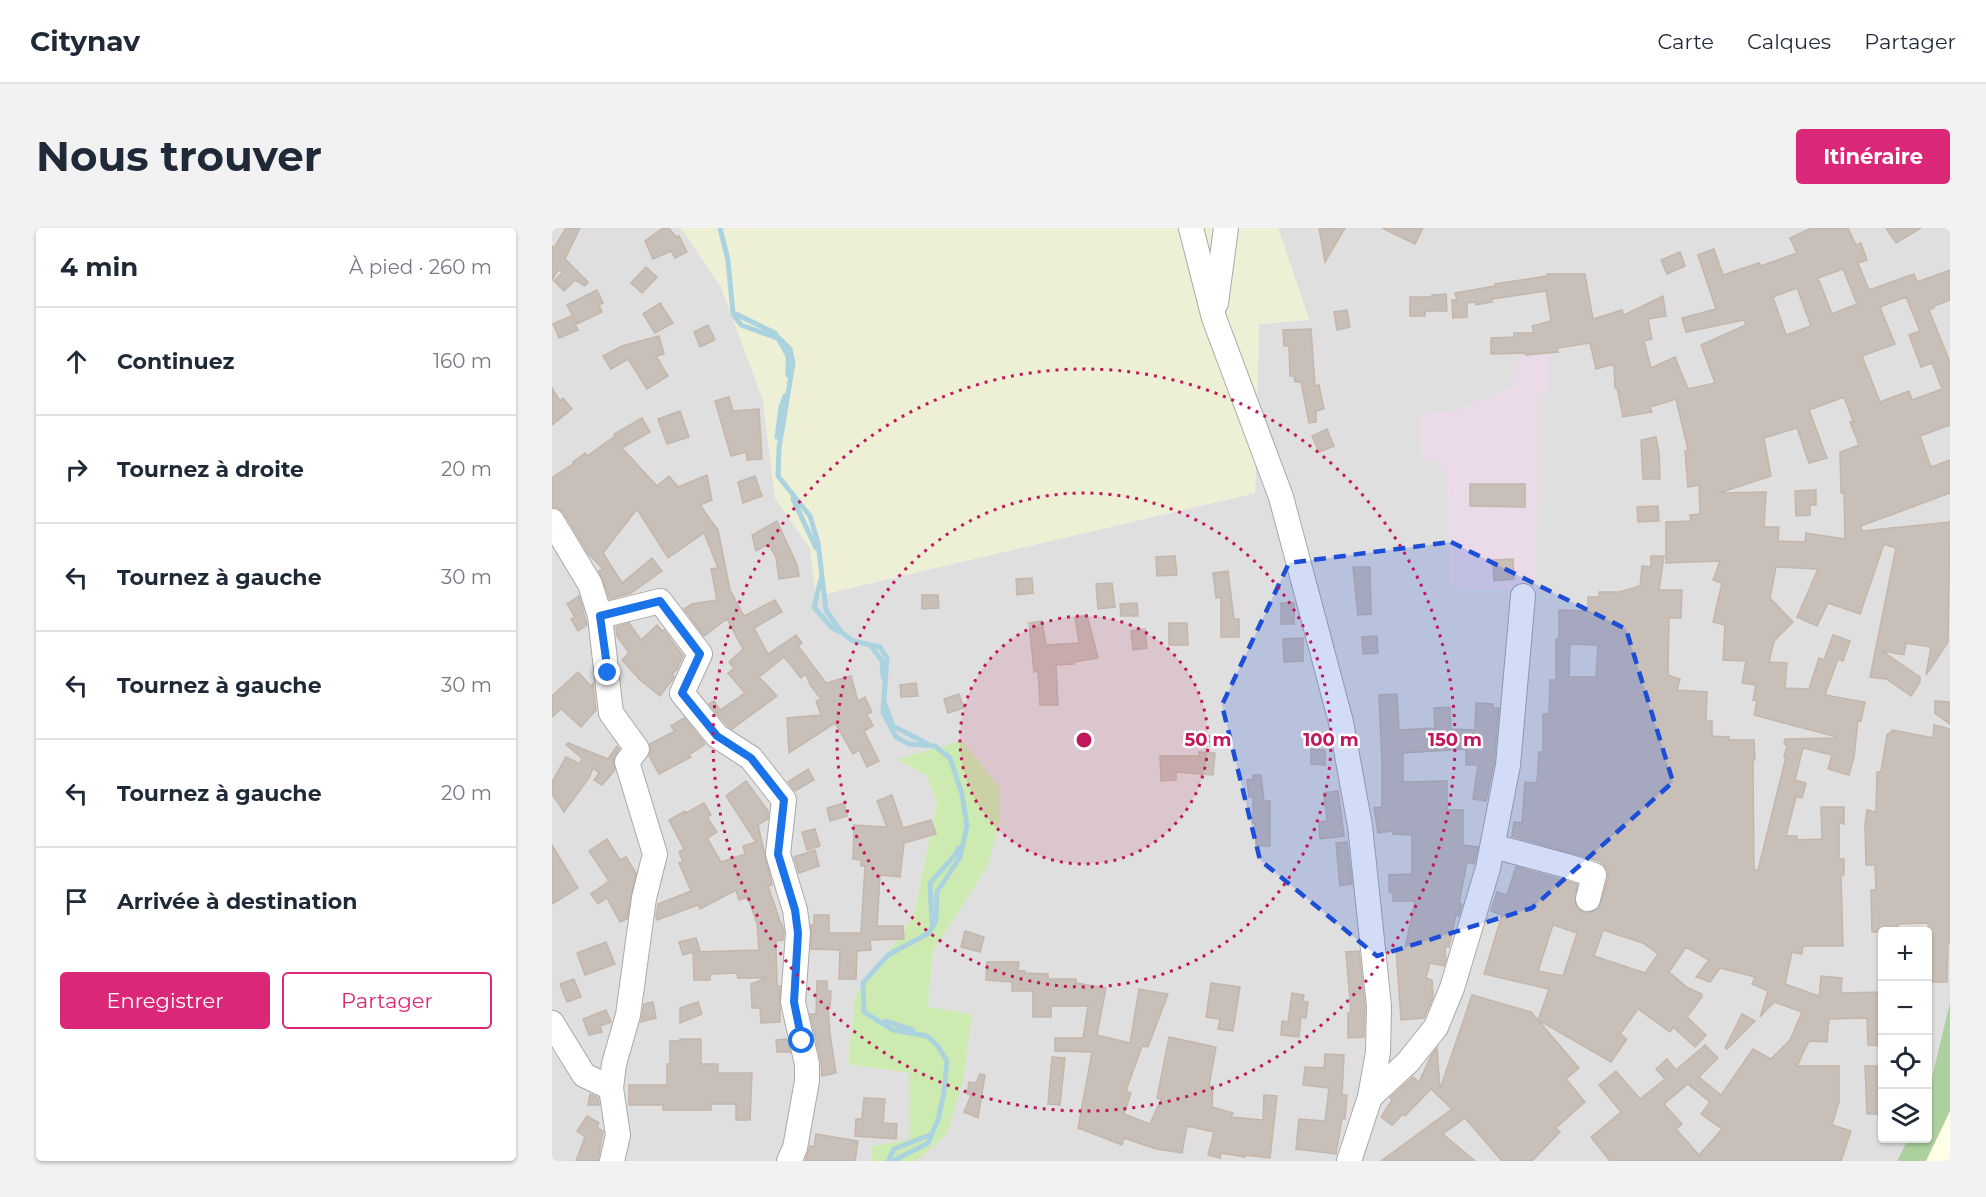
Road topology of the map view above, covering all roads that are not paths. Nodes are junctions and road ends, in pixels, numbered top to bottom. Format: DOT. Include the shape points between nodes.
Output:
graph roads {
  1 [pos="1191,228"];
  2 [pos="1226,228"];
  3 [pos="1214,318"];
  4 [pos="552,521"];
  5 [pos="1523,596"];
  6 [pos="600,616"];
  7 [pos="1493,846"];
  8 [pos="1588,899"];
  9 [pos="552,1023"];
  10 [pos="610,1088"];
  11 [pos="1370,1097"];
  12 [pos="612,1161"];
  13 [pos="789,1161"];
  14 [pos="1349,1161"];
  1 -- 3 [label="street"];
  2 -- 3 [label="street"];
  3 -- 11 [label="street" via="1281,498 1341,722 1360,826 1379,1006 1378,1052"];
  4 -- 6 [label="street" via="590,584"];
  5 -- 7 [label="street" via="1508,765"];
  6 -- 10 [label="street" via="611,713 637,749 627,762 655,854 644,898 628,1015"];
  6 -- 13 [label="street" via="660,601 700,654 682,693 717,736 751,758 784,800 778,854 795,910 798,933 794,1002 807,1064 800,1127"];
  7 -- 8 [label="street" via="1594,875"];
  7 -- 11 [label="street" via="1452,988 1436,1027 1408,1062"];
  9 -- 10 [label="street" via="584,1075"];
  10 -- 12 [label="street" via="618,1135"];
  11 -- 14 [label="street"];
}
